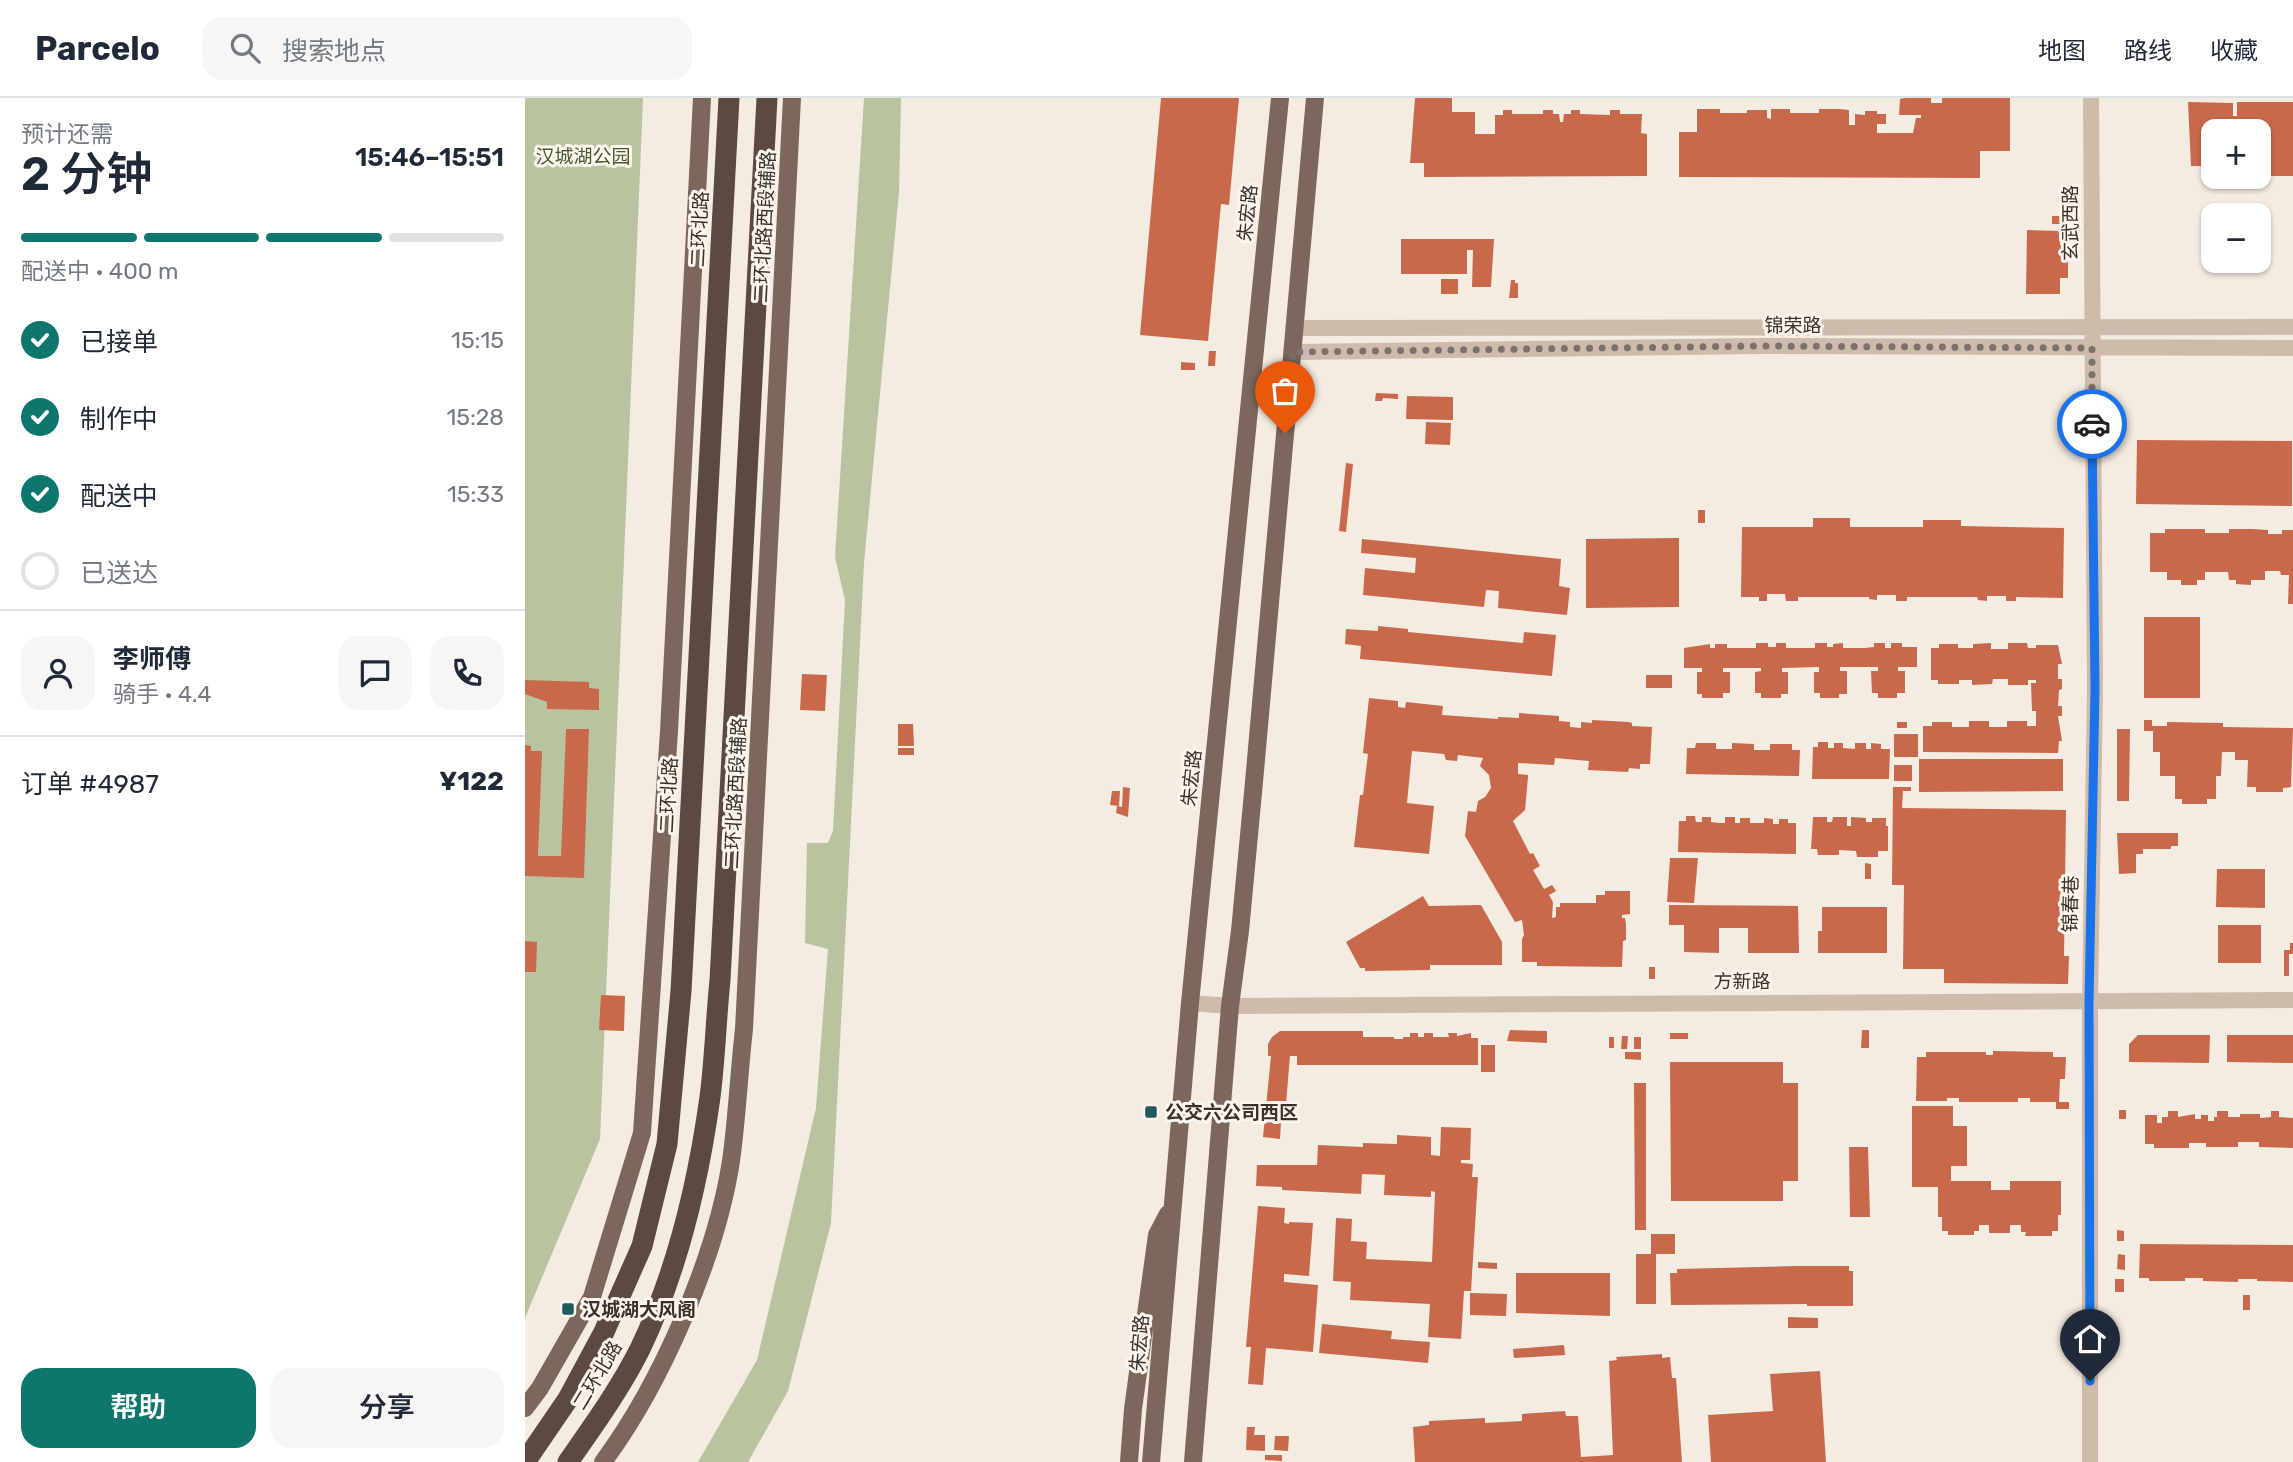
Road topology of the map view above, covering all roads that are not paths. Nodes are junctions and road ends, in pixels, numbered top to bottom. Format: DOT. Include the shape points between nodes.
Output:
graph roads {
  1 [pos="702,98"];
  2 [pos="729,98"];
  3 [pos="767,98"];
  4 [pos="792,98"];
  5 [pos="1279,98"];
  6 [pos="1315,98"];
  7 [pos="2091,98"];
  8 [pos="2092,327"];
  9 [pos="2293,327"];
  10 [pos="1295,328"];
  11 [pos="2092,348"];
  12 [pos="2293,348"];
  13 [pos="1293,352"];
  14 [pos="2293,1000"];
  15 [pos="2089,1001"];
  16 [pos="1190,1003"];
  17 [pos="1230,1006"];
  18 [pos="1172,1204"];
  19 [pos="525,1408"];
  20 [pos="525,1462"];
  21 [pos="568,1462"];
  22 [pos="603,1462"];
  23 [pos="1129,1462"];
  24 [pos="1150,1462"];
  25 [pos="1193,1462"];
  26 [pos="2090,1462"];
  1 -- 19 [label="main road" via="659,902 642,1133 592,1297"];
  2 -- 20 [label="highway, 二环北路" via="681,991 667,1144 642,1245 604,1332 568,1399"];
  3 -- 21 [label="highway, 二环北路" via="710,1097 684,1233 665,1289 639,1350"];
  4 -- 22 [label="main road, 二环北路西段辅路" via="744,1015 731,1161 704,1265 669,1348 627,1429"];
  5 -- 16 [label="main road, 朱宏路"];
  6 -- 10 [label="main road"];
  7 -- 8 [label="street, 玄武西路"];
  8 -- 9 [label="street, 锦荣路"];
  8 -- 10 [label="street, 锦荣路"];
  8 -- 11 [label="street, 玄武西路"];
  10 -- 13 [label="main road"];
  11 -- 12 [label="street, 锦荣路"];
  11 -- 13 [label="street, 锦荣路" via="1760,346"];
  11 -- 15 [label="street, 锦春巷" via="2095,689"];
  13 -- 17 [label="main road"];
  14 -- 15 [label="street, 方新路"];
  15 -- 17 [label="street, 方新路"];
  15 -- 26 [label="street, 锦春巷"];
  16 -- 17 [label="street, 方新路"];
  16 -- 18 [label="main road, 朱宏路"];
  17 -- 25 [label="main road"];
  18 -- 23 [label="main road" via="1157,1235"];
  18 -- 24 [label="main road, 朱宏路"];
}
